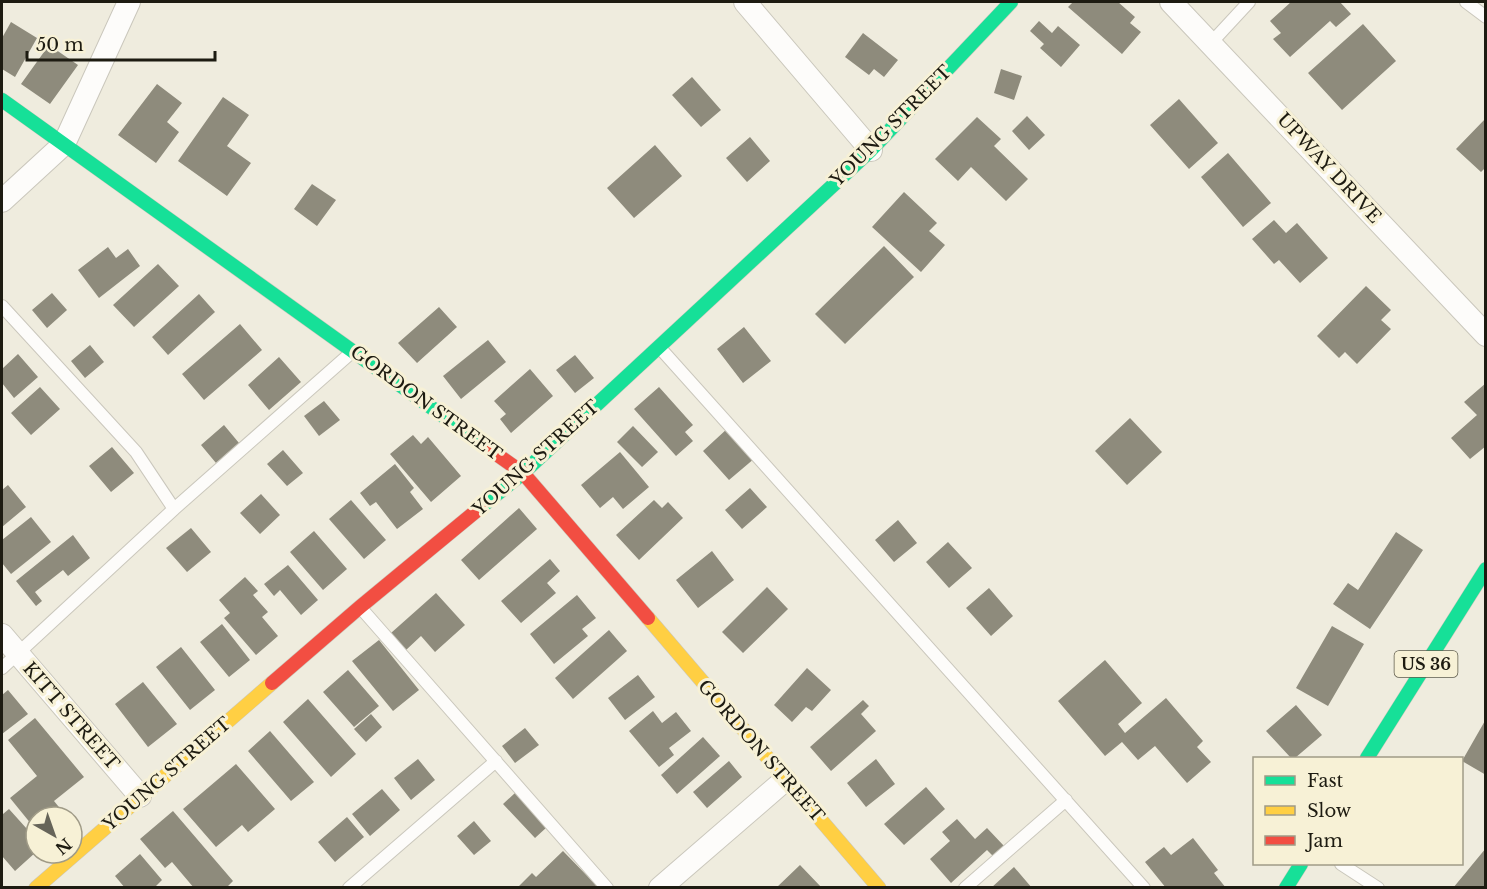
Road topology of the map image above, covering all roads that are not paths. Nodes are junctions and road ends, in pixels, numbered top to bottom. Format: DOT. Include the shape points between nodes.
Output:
graph roads {
  1 [pos="129,2"];
  2 [pos="745,2"];
  3 [pos="1011,2"];
  4 [pos="1171,2"];
  5 [pos="1249,2"];
  6 [pos="1466,2"];
  7 [pos="1485,17"];
  8 [pos="1211,43"];
  9 [pos="2,100"];
  10 [pos="64,144"];
  11 [pos="871,150"];
  12 [pos="2,201"];
  13 [pos="2,306"];
  14 [pos="1485,335"];
  15 [pos="659,346"];
  16 [pos="353,351"];
  17 [pos="523,473"];
  18 [pos="174,509"];
  19 [pos="1485,569"];
  20 [pos="360,607"];
  21 [pos="2,635"];
  22 [pos="9,661"];
  23 [pos="1368,757"];
  24 [pos="495,761"];
  25 [pos="785,780"];
  26 [pos="140,796"];
  27 [pos="1066,800"];
  28 [pos="1300,865"];
  29 [pos="1343,865"];
  30 [pos="36,888"];
  31 [pos="349,888"];
  32 [pos="607,888"];
  33 [pos="660,888"];
  34 [pos="879,888"];
  35 [pos="965,888"];
  36 [pos="1144,888"];
  37 [pos="1286,888"];
  38 [pos="1378,888"];
  1 -- 10 [label="street"];
  2 -- 11 [label="street"];
  3 -- 11 [label="street, YOUNG STREET"];
  4 -- 8 [label="street, UPWAY DRIVE"];
  5 -- 8 [label="lane"];
  6 -- 7 [label="lane"];
  8 -- 14 [label="street, UPWAY DRIVE"];
  9 -- 10 [label="street, GORDON STREET"];
  10 -- 12 [label="street"];
  10 -- 16 [label="street, GORDON STREET"];
  11 -- 15 [label="street, YOUNG STREET"];
  13 -- 18 [label="lane" via="136,452"];
  15 -- 17 [label="street, YOUNG STREET"];
  15 -- 27 [label="lane"];
  16 -- 17 [label="street, GORDON STREET"];
  16 -- 18 [label="lane"];
  17 -- 20 [label="street, YOUNG STREET"];
  17 -- 25 [label="street, GORDON STREET"];
  18 -- 22 [label="lane"];
  19 -- 23 [label="street, US 36"];
  20 -- 24 [label="lane"];
  20 -- 26 [label="street, YOUNG STREET"];
  21 -- 22 [label="street, KITT STREET"];
  22 -- 26 [label="street, KITT STREET"];
  24 -- 31 [label="lane"];
  24 -- 32 [label="lane"];
  25 -- 33 [label="street"];
  25 -- 34 [label="street, GORDON STREET"];
  26 -- 30 [label="street, YOUNG STREET"];
  27 -- 35 [label="lane"];
  27 -- 36 [label="lane"];
  28 -- 37 [label="street"];
  29 -- 38 [label="lane"];
}
